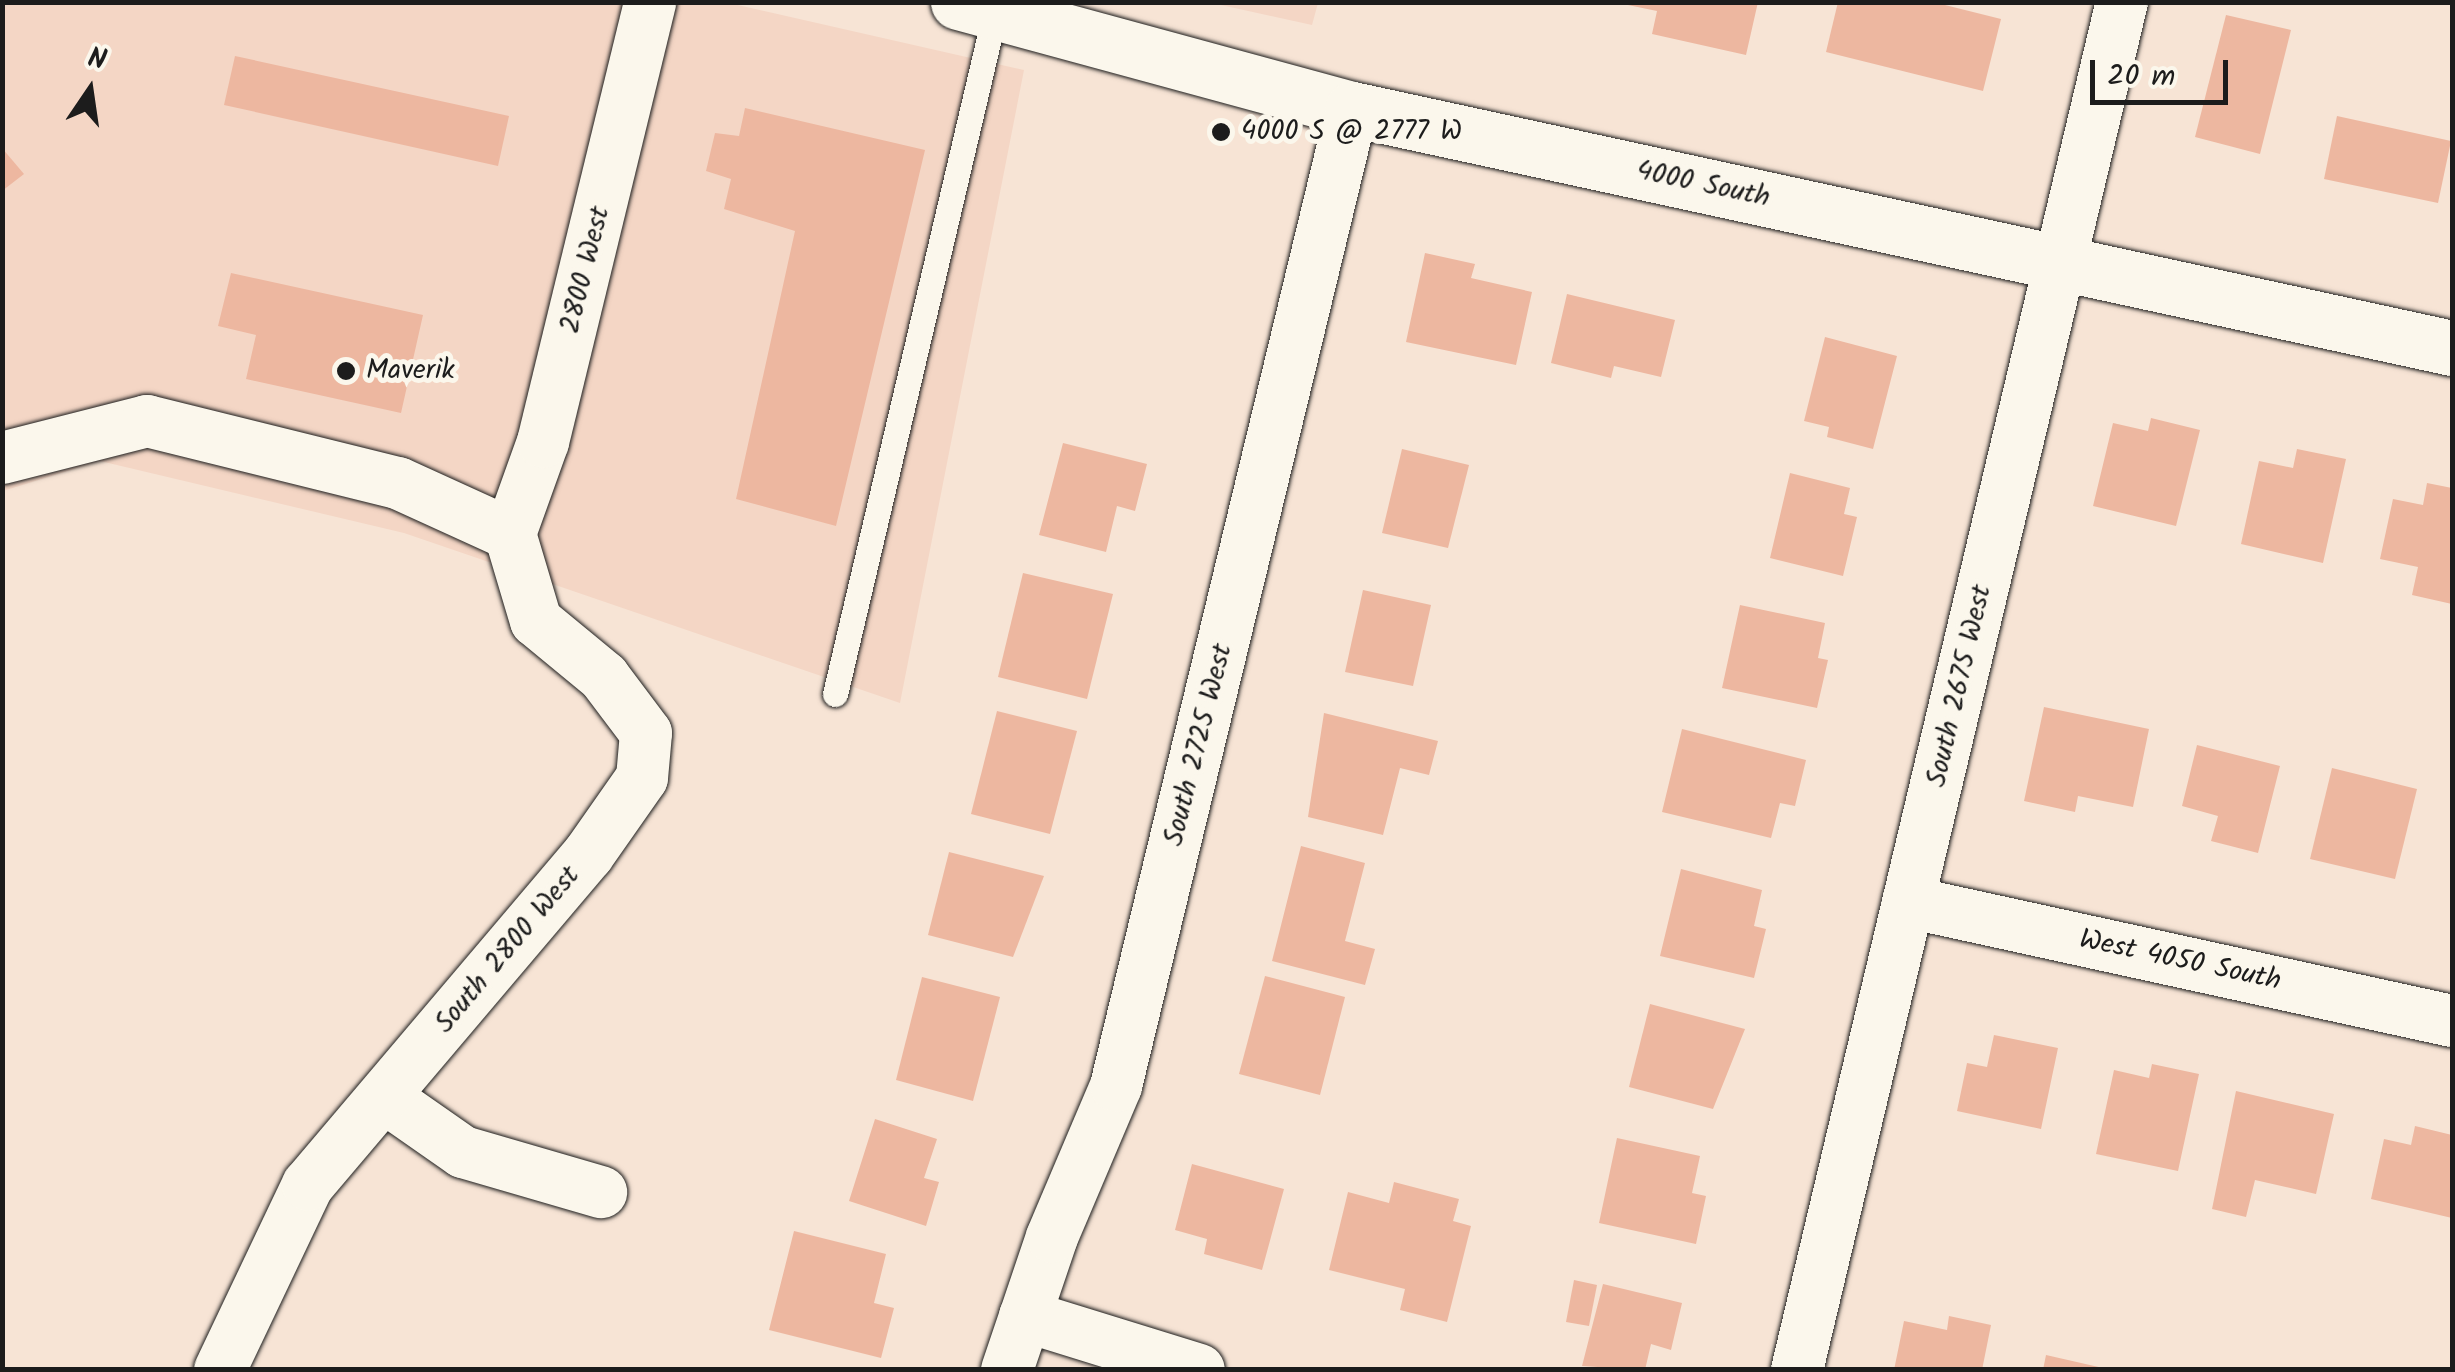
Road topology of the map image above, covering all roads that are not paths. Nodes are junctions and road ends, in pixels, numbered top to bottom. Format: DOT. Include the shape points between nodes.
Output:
graph roads {
  1 [pos="650,2"];
  2 [pos="2122,2"];
  3 [pos="983,6"];
  4 [pos="1352,109"];
  5 [pos="2060,261"];
  6 [pos="2452,348"];
  7 [pos="2,458"];
  8 [pos="510,534"];
  9 [pos="836,694"];
  10 [pos="1908,902"];
  11 [pos="2452,1021"];
  12 [pos="388,1099"];
  13 [pos="601,1192"];
  14 [pos="1026,1316"];
  15 [pos="220,1370"];
  16 [pos="1007,1370"];
  17 [pos="1199,1370"];
  18 [pos="1797,1370"];
  1 -- 8 [label="street, 2800 West" via="539,460"];
  2 -- 5 [label="street, South 2675 West"];
  3 -- 4 [label="street, 4000 South"];
  3 -- 9 [label="lane"];
  4 -- 5 [label="street, 4000 South"];
  4 -- 14 [label="street, South 2725 West" via="1116,1086"];
  5 -- 6 [label="street, 4000 South"];
  5 -- 10 [label="street, South 2675 West"];
  7 -- 8 [label="street" via="147,421 398,483"];
  8 -- 12 [label="street, South 2800 West" via="536,621 604,677 646,733 642,778"];
  10 -- 11 [label="street, West 4050 South"];
  10 -- 18 [label="street, South 2675 West"];
  12 -- 13 [label="street" via="463,1152"];
  12 -- 15 [label="street, South 2800 West" via="308,1185"];
  14 -- 16 [label="street, South 2725 West"];
  14 -- 17 [label="street"];
}
